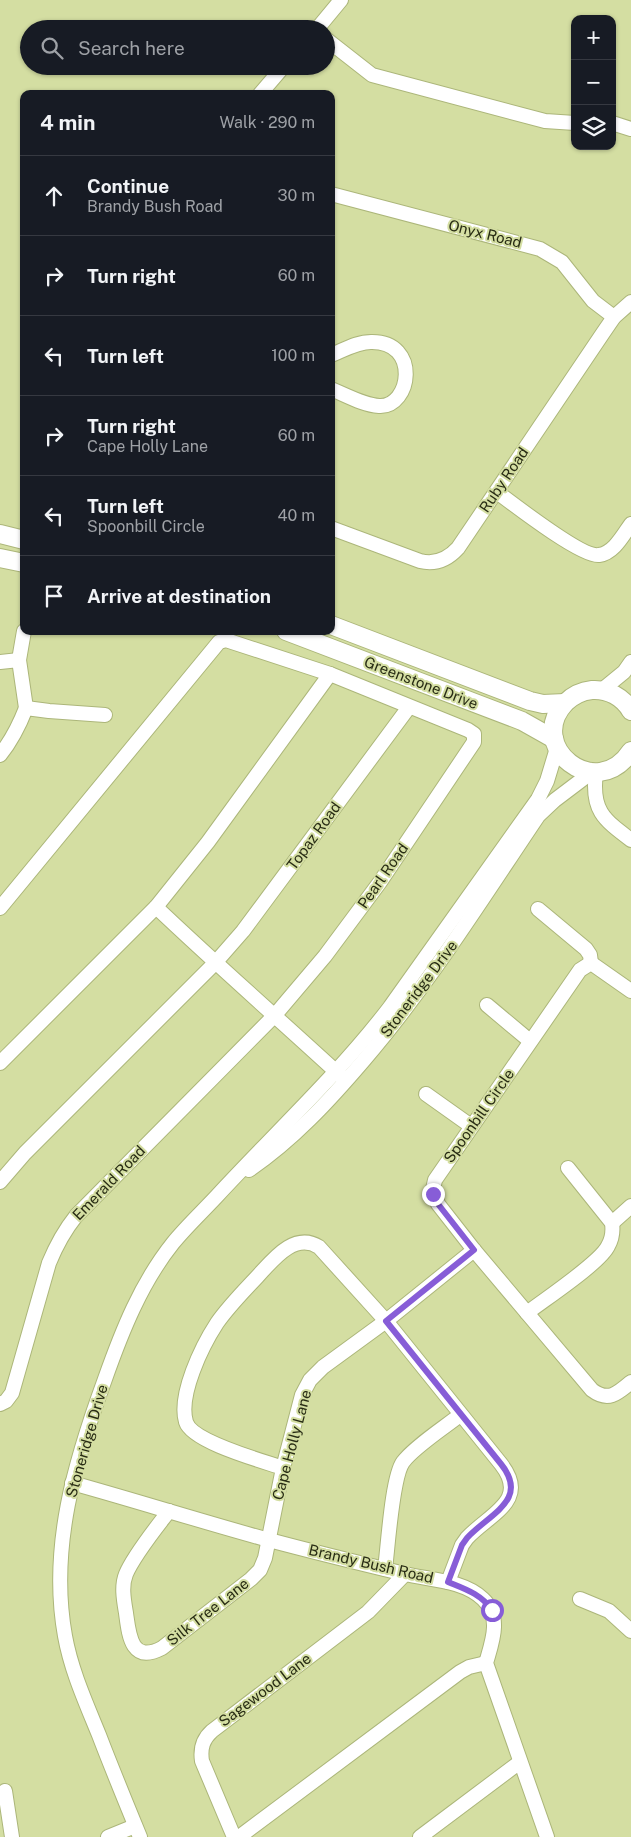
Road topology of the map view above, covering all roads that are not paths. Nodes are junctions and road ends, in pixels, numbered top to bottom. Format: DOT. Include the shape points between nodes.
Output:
graph roads {
  1 [pos="341,0"];
  2 [pos="324,20"];
  3 [pos="335,46"];
  4 [pos="276,75"];
  5 [pos="263,90"];
  6 [pos="571,123"];
  7 [pos="616,124"];
  8 [pos="631,129"];
  9 [pos="335,197"];
  10 [pos="631,302"];
  11 [pos="614,317"];
  12 [pos="335,353"];
  13 [pos="335,390"];
  14 [pos="497,492"];
  15 [pos="631,524"];
  16 [pos="335,530"];
  17 [pos="0,534"];
  18 [pos="20,539"];
  19 [pos="0,558"];
  20 [pos="20,562"];
  21 [pos="335,627"];
  22 [pos="23,635"];
  23 [pos="296,635"];
  24 [pos="19,660"];
  25 [pos="0,662"];
  26 [pos="631,662"];
  27 [pos="330,674"];
  28 [pos="602,690"];
  29 [pos="566,703"];
  30 [pos="410,707"];
  31 [pos="26,708"];
  32 [pos="631,711"];
  33 [pos="105,715"];
  34 [pos="556,743"];
  35 [pos="631,751"];
  36 [pos="0,755"];
  37 [pos="623,767"];
  38 [pos="594,772"];
  39 [pos="631,840"];
  40 [pos="156,907"];
  41 [pos="0,908"];
  42 [pos="538,909"];
  43 [pos="215,963"];
  44 [pos="591,963"];
  45 [pos="631,991"];
  46 [pos="487,1005"];
  47 [pos="275,1014"];
  48 [pos="530,1041"];
  49 [pos="0,1063"];
  50 [pos="342,1076"];
  51 [pos="426,1094"];
  52 [pos="472,1126"];
  53 [pos="568,1168"];
  54 [pos="0,1182"];
  55 [pos="631,1206"];
  56 [pos="612,1223"];
  57 [pos="474,1250"];
  58 [pos="527,1313"];
  59 [pos="386,1321"];
  60 [pos="631,1382"];
  61 [pos="0,1404"];
  62 [pos="460,1414"];
  63 [pos="283,1468"];
  64 [pos="72,1482"];
  65 [pos="154,1506"];
  66 [pos="170,1511"];
  67 [pos="155,1528"];
  68 [pos="269,1540"];
  69 [pos="385,1569"];
  70 [pos="405,1574"];
  71 [pos="448,1582"];
  72 [pos="580,1599"];
  73 [pos="631,1632"];
  74 [pos="486,1663"];
  75 [pos="520,1762"];
  76 [pos="5,1791"];
  77 [pos="138,1832"];
  78 [pos="12,1837"];
  79 [pos="108,1837"];
  80 [pos="234,1837"];
  81 [pos="239,1837"];
  82 [pos="420,1837"];
  83 [pos="547,1837"];
  1 -- 2 [label="street"];
  3 -- 6 [label="street" via="365,71 380,78 545,121"];
  4 -- 5 [label="street"];
  7 -- 8 [label="street"];
  9 -- 11 [label="street, Onyx Road" via="540,249 562,262 593,301"];
  10 -- 11 [label="street, Ruby Road"];
  11 -- 14 [label="street, Ruby Road"];
  12 -- 13 [label="street" via="362,343 380,343 399,352 405,361 406,371 401,392 388,404 371,404"];
  14 -- 15 [label="street" via="590,555 608,552"];
  14 -- 16 [label="street, Ruby Road" via="458,548 451,556 436,562 420,562"];
  17 -- 18 [label="main road"];
  19 -- 20 [label="main road"];
  21 -- 29 [label="main road, Greenstone Drive" via="530,701"];
  22 -- 24 [label="street"];
  23 -- 34 [label="main road, Greenstone Drive" via="522,721"];
  24 -- 25 [label="street"];
  24 -- 31 [label="street"];
  26 -- 28 [label="street"];
  27 -- 30 [label="street"];
  27 -- 40 [label="street" via="208,842"];
  27 -- 41 [label="street" via="226,640 219,642"];
  28 -- 29 [label="main road" via="582,692"];
  28 -- 32 [label="main road" via="617,696"];
  29 -- 34 [label="main road" via="556,717"];
  30 -- 43 [label="street, Topaz Road" via="243,931"];
  30 -- 47 [label="street, Pearl Road" via="468,730 474,734 474,742 380,882 325,956"];
  31 -- 33 [label="street"];
  31 -- 36 [label="street" via="14,736"];
  34 -- 38 [label="main road, Greenstone Drive" via="573,766"];
  34 -- 50 [label="street, Stoneridge Drive" via="548,781 538,798"];
  35 -- 37 [label="main road" via="622,762"];
  37 -- 38 [label="main road"];
  38 -- 39 [label="street" via="599,810"];
  38 -- 50 [label="street, Stoneridge Drive" via="538,816 427,980"];
  40 -- 43 [label="street"];
  40 -- 49 [label="street"];
  42 -- 44 [label="street" via="586,949"];
  43 -- 47 [label="street"];
  43 -- 54 [label="street, Topaz Road" via="24,1153"];
  44 -- 45 [label="street"];
  44 -- 48 [label="street, Spoonbill Circle" via="580,970"];
  46 -- 48 [label="street"];
  47 -- 50 [label="street"];
  47 -- 61 [label="street, Emerald Road" via="64,1231 49,1263 12,1393"];
  48 -- 52 [label="street, Spoonbill Circle"];
  50 -- 64 [label="street, Stoneridge Drive" via="330,1101 271,1155 225,1187 174,1242 154,1269 120,1336"];
  51 -- 52 [label="street"];
  52 -- 57 [label="street, Spoonbill Circle" via="435,1180 433,1189 438,1204"];
  53 -- 56 [label="street"];
  55 -- 56 [label="street"];
  56 -- 58 [label="street" via="610,1241 603,1253"];
  57 -- 58 [label="street, Spoonbill Circle"];
  57 -- 59 [label="street, Cape Holly Lane"];
  58 -- 60 [label="street, Spoonbill Circle" via="600,1396 610,1396"];
  59 -- 62 [label="street"];
  59 -- 63 [label="street, Cape Holly Lane" via="310,1380 302,1395"];
  59 -- 63 [label="street" via="319,1247 304,1243 282,1251 217,1324 200,1356 186,1396 187,1426 206,1441"];
  62 -- 69 [label="street" via="401,1464"];
  62 -- 71 [label="street" via="507,1471 512,1489 505,1504 472,1532 462,1545"];
  63 -- 68 [label="street, Cape Holly Lane"];
  64 -- 65 [label="street, Brandy Bush Road"];
  64 -- 77 [label="street, Stoneridge Drive" via="59,1576 65,1639 83,1696"];
  65 -- 66 [label="street, Brandy Bush Road"];
  65 -- 67 [label="street"];
  66 -- 67 [label="street, Silk Tree Lane"];
  66 -- 68 [label="street, Brandy Bush Road"];
  67 -- 68 [label="street, Silk Tree Lane" via="126,1574 123,1585 130,1639 144,1652 162,1648 256,1574 265,1558"];
  68 -- 69 [label="street, Brandy Bush Road"];
  69 -- 70 [label="street, Brandy Bush Road"];
  70 -- 71 [label="street, Brandy Bush Road"];
  70 -- 80 [label="street, Sagewood Lane" via="368,1612 205,1738 201,1749 202,1761"];
  71 -- 74 [label="street, Brandy Bush Road" via="476,1594 492,1610 494,1632"];
  72 -- 73 [label="street" via="609,1611"];
  74 -- 75 [label="street"];
  74 -- 81 [label="street" via="460,1672"];
  75 -- 82 [label="street"];
  75 -- 83 [label="street"];
  76 -- 78 [label="street"];
  77 -- 79 [label="street"];
}
